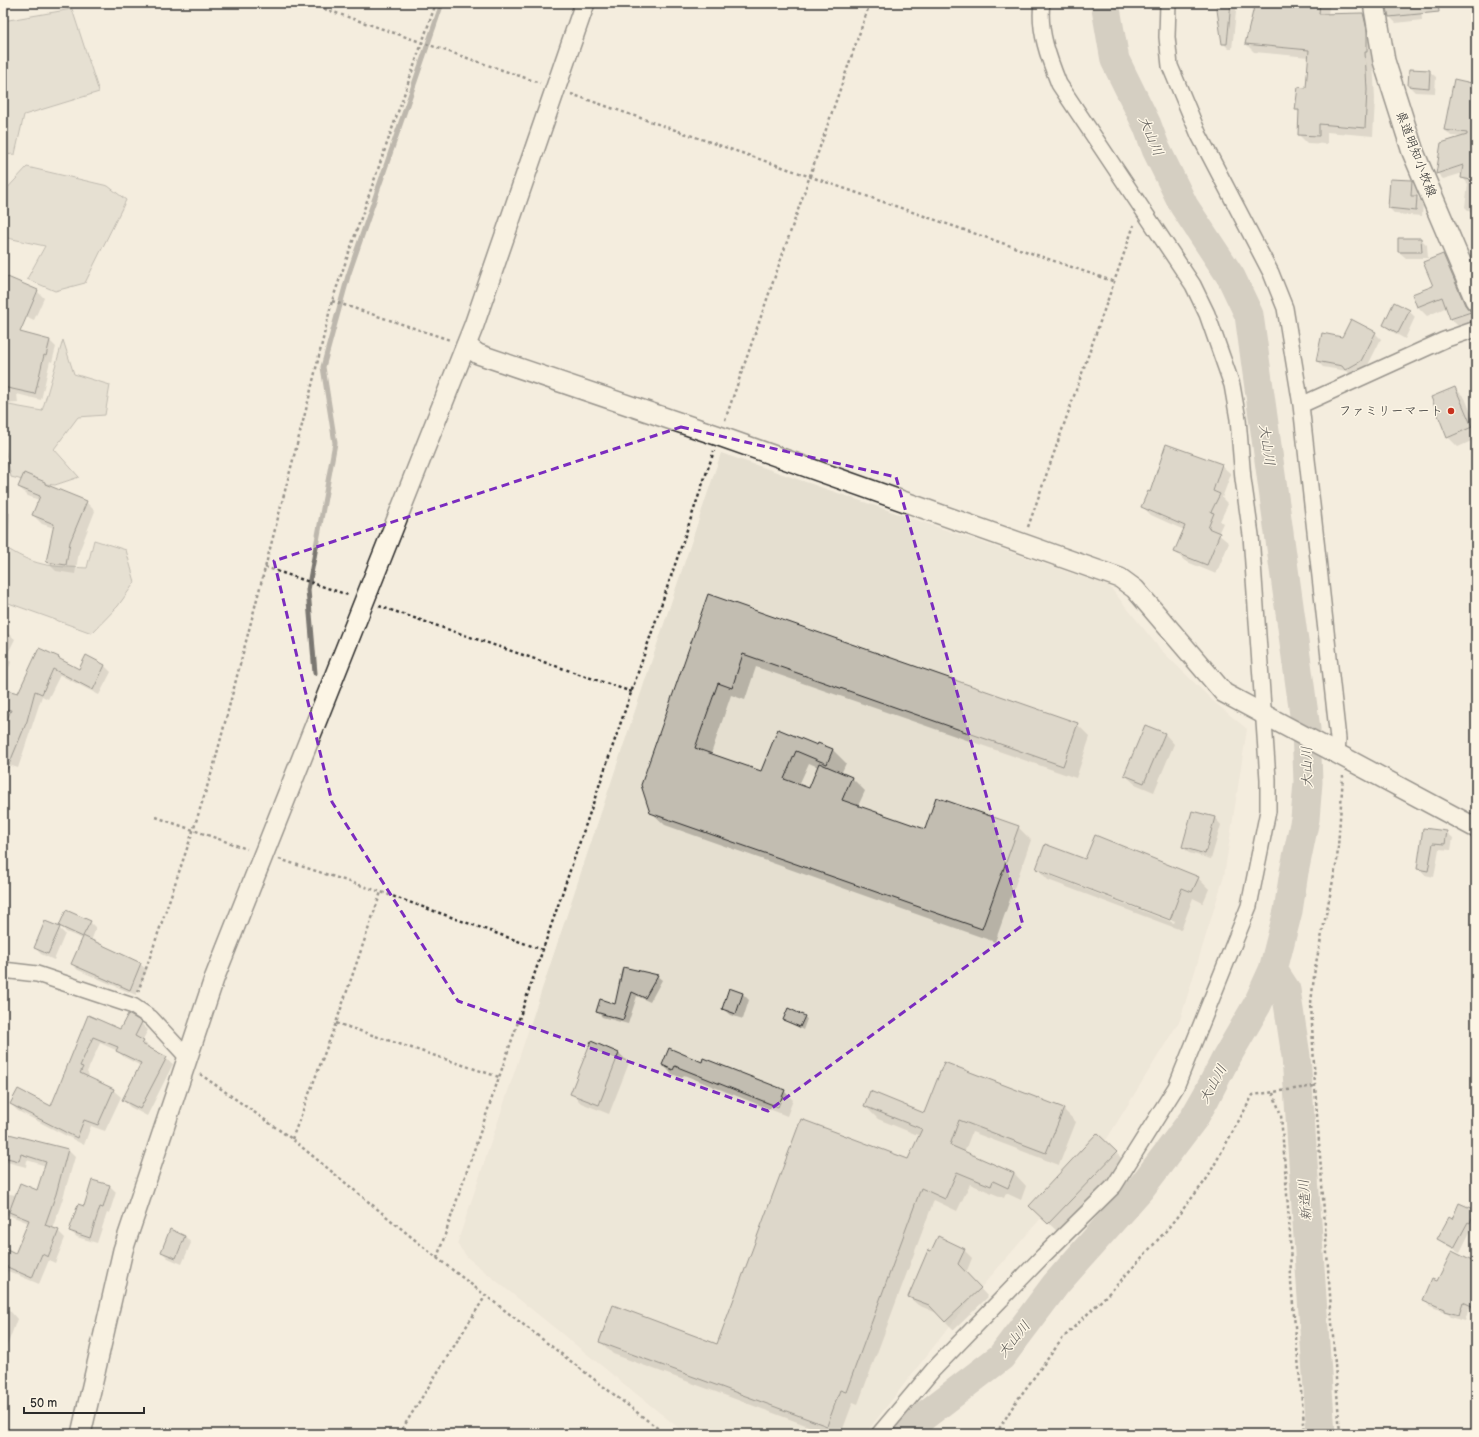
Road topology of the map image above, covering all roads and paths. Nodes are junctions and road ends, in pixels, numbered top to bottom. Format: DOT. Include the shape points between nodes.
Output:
graph roads {
  1 [pos="307,3"];
  2 [pos="436,3"];
  3 [pos="584,3"];
  4 [pos="870,3"];
  5 [pos="1042,3"];
  6 [pos="1168,3"];
  7 [pos="1374,3"];
  8 [pos="422,43"];
  9 [pos="555,88"];
  10 [pos="810,177"];
  11 [pos="1131,194"];
  12 [pos="1115,282"];
  13 [pos="1476,300"];
  14 [pos="332,301"];
  15 [pos="1476,329"];
  16 [pos="466,345"];
  17 [pos="1301,404"];
  18 [pos="719,436"];
  19 [pos="1022,543"];
  20 [pos="265,567"];
  21 [pos="364,601"];
  22 [pos="632,692"];
  23 [pos="1264,716"];
  24 [pos="1341,755"];
  25 [pos="156,817"];
  26 [pos="1476,828"];
  27 [pos="193,831"];
  28 [pos="264,854"];
  29 [pos="381,892"];
  30 [pos="543,950"];
  31 [pos="3,970"];
  32 [pos="133,1006"];
  33 [pos="336,1023"];
  34 [pos="187,1057"];
  35 [pos="499,1077"];
  36 [pos="1315,1086"];
  37 [pos="1273,1093"];
  38 [pos="292,1139"];
  39 [pos="438,1258"];
  40 [pos="486,1295"];
  41 [pos="81,1434"];
  42 [pos="399,1434"];
  43 [pos="665,1434"];
  44 [pos="879,1434"];
  45 [pos="996,1434"];
  46 [pos="1016,1434"];
  47 [pos="1028,1434"];
  48 [pos="1305,1434"];
  49 [pos="1340,1434"];
  1 -- 8 [label="path"];
  2 -- 8 [label="path"];
  3 -- 9 [label="street"];
  4 -- 10 [label="path"];
  5 -- 11 [label="street" via="1040,14 1046,43 1059,84"];
  6 -- 17 [label="street" via="1167,37 1170,66 1198,135 1271,273 1285,308"];
  7 -- 13 [label="main road, 県道明知小牧線" via="1384,61 1413,152"];
  8 -- 9 [label="path"];
  8 -- 14 [label="path"];
  9 -- 10 [label="path"];
  9 -- 16 [label="street"];
  10 -- 12 [label="path"];
  10 -- 18 [label="path"];
  11 -- 12 [label="path" via="1134,226"];
  11 -- 23 [label="street" via="1193,285 1207,314 1232,385 1251,535"];
  12 -- 19 [label="path"];
  14 -- 16 [label="path"];
  14 -- 20 [label="path"];
  15 -- 17 [label="street" via="1444,340"];
  16 -- 18 [label="street" via="478,354"];
  16 -- 21 [label="street"];
  17 -- 24 [label="street"];
  18 -- 19 [label="street"];
  18 -- 22 [label="path"];
  19 -- 23 [label="street" via="1120,578 1135,589 1224,693"];
  20 -- 21 [label="path"];
  20 -- 27 [label="path" via="214,765"];
  21 -- 22 [label="path"];
  21 -- 28 [label="street"];
  22 -- 30 [label="path"];
  23 -- 24 [label="street"];
  23 -- 44 [label="street" via="1268,811 1249,906 1176,1087 1114,1186 933,1370"];
  24 -- 26 [label="street"];
  24 -- 36 [label="path" via="1337,861 1315,968 1312,996"];
  25 -- 27 [label="path"];
  27 -- 28 [label="path"];
  27 -- 32 [label="path"];
  28 -- 29 [label="path"];
  28 -- 34 [label="street" via="214,979"];
  29 -- 30 [label="path"];
  29 -- 33 [label="path"];
  30 -- 35 [label="path"];
  31 -- 32 [label="street" via="37,974"];
  32 -- 34 [label="street" via="152,1018"];
  33 -- 35 [label="path"];
  33 -- 38 [label="path"];
  34 -- 38 [label="path" via="196,1071"];
  34 -- 41 [label="street" via="123,1250"];
  35 -- 39 [label="path"];
  36 -- 37 [label="path"];
  36 -- 49 [label="path"];
  37 -- 45 [label="path" via="1253,1095 1206,1180 1165,1232 1114,1288 1063,1338 1015,1403"];
  37 -- 48 [label="path" via="1281,1116 1291,1284"];
  38 -- 39 [label="path"];
  39 -- 40 [label="path"];
  40 -- 42 [label="path"];
  40 -- 43 [label="path"];
  46 -- 47 [label="path"];
}
